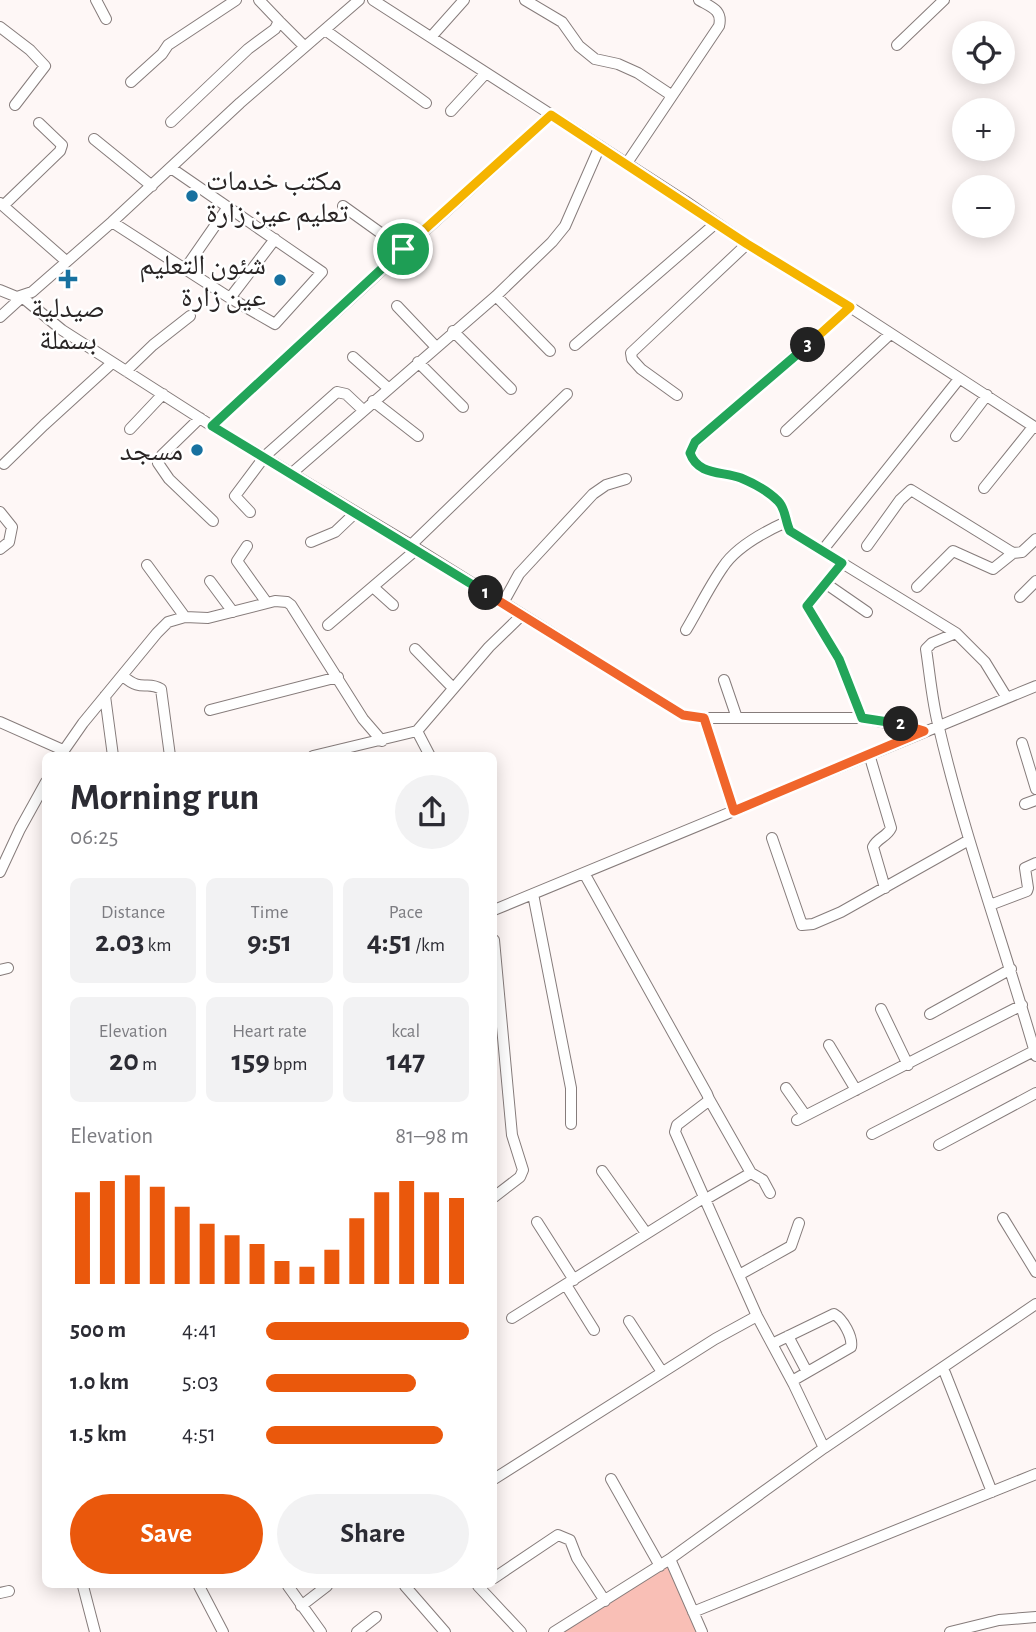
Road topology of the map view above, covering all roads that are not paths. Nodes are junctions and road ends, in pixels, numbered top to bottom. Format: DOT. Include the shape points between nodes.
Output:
graph roads {
  1 [pos="96,0"];
  2 [pos="236,0"];
  3 [pos="258,0"];
  4 [pos="359,0"];
  5 [pos="373,0"];
  6 [pos="464,0"];
  7 [pos="525,0"];
  8 [pos="699,0"];
  9 [pos="944,0"];
  10 [pos="106,19"];
  11 [pos="279,21"];
  12 [pos="0,27"];
  13 [pos="325,30"];
  14 [pos="431,37"];
  15 [pos="897,45"];
  16 [pos="304,46"];
  17 [pos="486,73"];
  18 [pos="131,82"];
  19 [pos="671,95"];
  20 [pos="426,103"];
  21 [pos="15,105"];
  22 [pos="451,111"];
  23 [pos="551,115"];
  24 [pos="171,122"];
  25 [pos="39,124"];
  26 [pos="94,138"];
  27 [pos="600,146"];
  28 [pos="627,163"];
  29 [pos="171,168"];
  30 [pos="152,186"];
  31 [pos="2,204"];
  32 [pos="343,206"];
  33 [pos="228,207"];
  34 [pos="113,222"];
  35 [pos="716,223"];
  36 [pos="275,239"];
  37 [pos="747,244"];
  38 [pos="403,249"];
  39 [pos="66,261"];
  40 [pos="185,269"];
  41 [pos="0,290"];
  42 [pos="496,296"];
  43 [pos="22,297"];
  44 [pos="230,298"];
  45 [pos="397,306"];
  46 [pos="850,307"];
  47 [pos="190,316"];
  48 [pos="0,317"];
  49 [pos="453,331"];
  50 [pos="889,335"];
  51 [pos="575,345"];
  52 [pos="436,347"];
  53 [pos="550,351"];
  54 [pos="353,358"];
  55 [pos="418,362"];
  56 [pos="112,363"];
  57 [pos="126,371"];
  58 [pos="959,379"];
  59 [pos="388,388"];
  60 [pos="511,389"];
  61 [pos="163,394"];
  62 [pos="567,394"];
  63 [pos="677,395"];
  64 [pos="987,396"];
  65 [pos="373,401"];
  66 [pos="463,407"];
  67 [pos="363,410"];
  68 [pos="200,418"];
  69 [pos="212,426"];
  70 [pos="1035,427"];
  71 [pos="130,429"];
  72 [pos="786,431"];
  73 [pos="418,436"];
  74 [pos="956,436"];
  75 [pos="265,456"];
  76 [pos="4,464"];
  77 [pos="292,473"];
  78 [pos="626,479"];
  79 [pos="984,488"];
  80 [pos="0,512"];
  81 [pos="250,512"];
  82 [pos="355,513"];
  83 [pos="213,521"];
  84 [pos="786,522"];
  85 [pos="1036,539"];
  86 [pos="311,542"];
  87 [pos="247,546"];
  88 [pos="867,546"];
  89 [pos="414,547"];
  90 [pos="0,548"];
  91 [pos="822,551"];
  92 [pos="1013,553"];
  93 [pos="842,563"];
  94 [pos="147,565"];
  95 [pos="210,581"];
  96 [pos="1036,581"];
  97 [pos="825,583"];
  98 [pos="373,586"];
  99 [pos="917,587"];
  100 [pos="1020,597"];
  101 [pos="267,603"];
  102 [pos="503,603"];
  103 [pos="393,605"];
  104 [pos="233,612"];
  105 [pos="867,612"];
  106 [pos="522,615"];
  107 [pos="185,617"];
  108 [pos="328,625"];
  109 [pos="686,630"];
  110 [pos="956,633"];
  111 [pos="415,649"];
  112 [pos="123,676"];
  113 [pos="338,677"];
  114 [pos="724,680"];
  115 [pos="1036,687"];
  116 [pos="453,688"];
  117 [pos="105,696"];
  118 [pos="1007,698"];
  119 [pos="210,710"];
  120 [pos="704,718"];
  121 [pos="737,718"];
  122 [pos="862,718"];
  123 [pos="0,722"];
  124 [pos="938,725"];
  125 [pos="416,731"];
  126 [pos="924,731"];
  127 [pos="382,741"];
  128 [pos="1022,743"];
  129 [pos="60,752"];
  130 [pos="63,752"];
  131 [pos="112,752"];
  132 [pos="169,752"];
  133 [pos="339,752"];
  134 [pos="428,752"];
  135 [pos="869,754"];
  136 [pos="42,789"];
  137 [pos="1036,789"];
  138 [pos="734,811"];
  139 [pos="772,838"];
  140 [pos="970,840"];
  141 [pos="1036,863"];
  142 [pos="0,872"];
  143 [pos="583,873"];
  144 [pos="885,888"];
  145 [pos="533,894"];
  146 [pos="990,905"];
  147 [pos="497,909"];
  148 [pos="1011,969"];
  149 [pos="497,972"];
  150 [pos="1022,1005"];
  151 [pos="881,1009"];
  152 [pos="929,1014"];
  153 [pos="829,1045"];
  154 [pos="1035,1053"];
  155 [pos="908,1065"];
  156 [pos="786,1088"];
  157 [pos="856,1090"];
  158 [pos="1036,1093"];
  159 [pos="709,1099"];
  160 [pos="571,1124"];
  161 [pos="872,1133"];
  162 [pos="939,1144"];
  163 [pos="602,1171"];
  164 [pos="751,1173"];
  165 [pos="770,1194"];
  166 [pos="497,1195"];
  167 [pos="705,1198"];
  168 [pos="1003,1218"];
  169 [pos="537,1222"];
  170 [pos="799,1223"];
  171 [pos="646,1233"];
  172 [pos="1036,1272"];
  173 [pos="739,1275"];
  174 [pos="570,1282"];
  175 [pos="1036,1304"];
  176 [pos="757,1316"];
  177 [pos="512,1318"];
  178 [pos="629,1321"];
  179 [pos="593,1330"];
  180 [pos="788,1336"];
  181 [pos="772,1344"];
  182 [pos="662,1372"];
  183 [pos="807,1372"];
  184 [pos="945,1373"];
  185 [pos="792,1381"];
  186 [pos="824,1448"];
  187 [pos="1036,1474"];
  188 [pos="497,1477"];
  189 [pos="611,1479"];
  190 [pos="992,1492"];
  191 [pos="665,1563"];
  192 [pos="497,1576"];
  193 [pos="84,1588"];
  194 [pos="200,1588"];
  195 [pos="289,1588"];
  196 [pos="324,1588"];
  197 [pos="407,1588"];
  198 [pos="482,1588"];
  199 [pos="605,1601"];
  200 [pos="301,1605"];
  201 [pos="693,1612"];
  202 [pos="376,1616"];
  203 [pos="1036,1617"];
  204 [pos="517,1628"];
  205 [pos="95,1632"];
  206 [pos="223,1632"];
  207 [pos="321,1632"];
  208 [pos="358,1632"];
  209 [pos="445,1632"];
  210 [pos="503,1632"];
  211 [pos="554,1632"];
  212 [pos="702,1632"];
  213 [pos="950,1632"];
  1 -- 10 [label="street"];
  2 -- 18 [label="street" via="168,45"];
  3 -- 11 [label="street"];
  4 -- 13 [label="street"];
  5 -- 14 [label="street"];
  6 -- 14 [label="street"];
  7 -- 19 [label="street" via="562,22 595,59 638,73"];
  8 -- 19 [label="street" via="719,11 719,26"];
  9 -- 15 [label="street"];
  11 -- 16 [label="street"];
  11 -- 24 [label="street"];
  12 -- 21 [label="street" via="45,66"];
  13 -- 16 [label="street"];
  13 -- 20 [label="street"];
  14 -- 17 [label="street"];
  16 -- 29 [label="street"];
  17 -- 22 [label="street"];
  17 -- 23 [label="street"];
  19 -- 28 [label="street"];
  23 -- 27 [label="street"];
  23 -- 38 [label="street"];
  25 -- 31 [label="street" via="62,145 61,151"];
  26 -- 30 [label="street"];
  27 -- 28 [label="street"];
  27 -- 42 [label="street" via="565,226"];
  28 -- 35 [label="street"];
  29 -- 30 [label="street"];
  29 -- 33 [label="street"];
  30 -- 34 [label="street"];
  31 -- 39 [label="street"];
  32 -- 38 [label="street"];
  33 -- 36 [label="street"];
  33 -- 40 [label="street"];
  34 -- 39 [label="street"];
  34 -- 40 [label="street"];
  35 -- 37 [label="street"];
  35 -- 51 [label="street"];
  36 -- 44 [label="street"];
  36 -- 44 [label="street" via="322,272 275,324"];
  37 -- 46 [label="street"];
  37 -- 63 [label="street" via="631,353 641,369"];
  38 -- 69 [label="street"];
  39 -- 43 [label="street"];
  40 -- 44 [label="street"];
  41 -- 43 [label="street"];
  42 -- 49 [label="street"];
  42 -- 53 [label="street"];
  43 -- 48 [label="street"];
  43 -- 56 [label="street"];
  45 -- 52 [label="street"];
  46 -- 50 [label="street"];
  46 -- 84 [label="street" via="691,447 692,459 703,468 738,477 778,500"];
  47 -- 57 [label="street"];
  49 -- 52 [label="street"];
  49 -- 60 [label="street"];
  50 -- 58 [label="street"];
  50 -- 72 [label="street"];
  52 -- 55 [label="street"];
  54 -- 59 [label="street"];
  55 -- 59 [label="street"];
  55 -- 66 [label="street"];
  56 -- 57 [label="street"];
  56 -- 76 [label="street"];
  57 -- 61 [label="street"];
  58 -- 64 [label="street"];
  58 -- 91 [label="street"];
  59 -- 65 [label="street"];
  61 -- 68 [label="street"];
  61 -- 71 [label="street"];
  62 -- 89 [label="street"];
  64 -- 70 [label="street"];
  64 -- 74 [label="street"];
  65 -- 67 [label="street"];
  65 -- 73 [label="street"];
  67 -- 75 [label="street" via="342,391 337,392"];
  67 -- 77 [label="street"];
  68 -- 69 [label="street"];
  68 -- 83 [label="street" via="158,463"];
  69 -- 75 [label="street"];
  70 -- 79 [label="street"];
  75 -- 77 [label="street"];
  75 -- 81 [label="street" via="234,496"];
  77 -- 82 [label="street"];
  78 -- 102 [label="street" via="593,494 519,574"];
  80 -- 90 [label="street" via="12,527 9,542"];
  82 -- 86 [label="street" via="335,532"];
  82 -- 89 [label="street"];
  84 -- 91 [label="street" via="790,531"];
  84 -- 109 [label="street" via="732,557"];
  85 -- 92 [label="street" via="1022,552"];
  87 -- 101 [label="street" via="237,561"];
  88 -- 92 [label="street" via="911,490"];
  89 -- 98 [label="street"];
  89 -- 102 [label="street"];
  91 -- 93 [label="street"];
  92 -- 99 [label="street" via="993,569 953,551"];
  93 -- 97 [label="street"];
  93 -- 110 [label="street"];
  94 -- 107 [label="street"];
  95 -- 104 [label="street"];
  96 -- 100 [label="street"];
  97 -- 105 [label="street"];
  97 -- 122 [label="street" via="807,606 839,659"];
  98 -- 103 [label="street"];
  98 -- 108 [label="street"];
  101 -- 104 [label="street"];
  101 -- 113 [label="street" via="291,605"];
  102 -- 106 [label="street"];
  104 -- 107 [label="street"];
  106 -- 116 [label="street"];
  106 -- 120 [label="street" via="683,715"];
  107 -- 112 [label="street" via="164,625"];
  110 -- 118 [label="street" via="976,650"];
  110 -- 124 [label="street" via="926,649"];
  111 -- 116 [label="street"];
  112 -- 117 [label="street"];
  112 -- 132 [label="street" via="137,686 161,689"];
  113 -- 119 [label="street"];
  113 -- 127 [label="street"];
  114 -- 121 [label="street"];
  115 -- 118 [label="street"];
  116 -- 125 [label="street"];
  117 -- 130 [label="street"];
  117 -- 131 [label="street"];
  118 -- 124 [label="street"];
  120 -- 121 [label="street"];
  120 -- 138 [label="street"];
  121 -- 122 [label="street"];
  122 -- 126 [label="street"];
  123 -- 129 [label="street"];
  124 -- 126 [label="street"];
  124 -- 140 [label="street"];
  125 -- 127 [label="street"];
  125 -- 134 [label="street"];
  126 -- 135 [label="street"];
  127 -- 133 [label="street"];
  128 -- 137 [label="street"];
  135 -- 138 [label="street"];
  135 -- 144 [label="street" via="891,828 873,848"];
  136 -- 142 [label="street"];
  138 -- 143 [label="street"];
  139 -- 144 [label="street" via="802,925 841,912"];
  140 -- 144 [label="street"];
  140 -- 146 [label="street"];
  141 -- 146 [label="street" via="1025,868 1027,891"];
  143 -- 145 [label="street"];
  143 -- 159 [label="street"];
  145 -- 147 [label="street"];
  145 -- 160 [label="street" via="571,1088"];
  146 -- 148 [label="street"];
  148 -- 150 [label="street"];
  148 -- 152 [label="street"];
  149 -- 166 [label="street" via="512,1135 523,1170"];
  150 -- 154 [label="street"];
  150 -- 155 [label="street"];
  151 -- 155 [label="street"];
  153 -- 157 [label="street"];
  154 -- 161 [label="street"];
  155 -- 157 [label="street"];
  156 -- 157 [label="street" via="801,1118"];
  158 -- 162 [label="street"];
  159 -- 164 [label="street"];
  159 -- 167 [label="street" via="676,1128"];
  163 -- 171 [label="street"];
  164 -- 165 [label="street" via="763,1180"];
  164 -- 167 [label="street"];
  167 -- 171 [label="street"];
  167 -- 173 [label="street"];
  168 -- 172 [label="street"];
  169 -- 174 [label="street"];
  170 -- 173 [label="street" via="791,1246"];
  171 -- 174 [label="street"];
  173 -- 176 [label="street"];
  174 -- 177 [label="street"];
  174 -- 179 [label="street"];
  175 -- 186 [label="street"];
  176 -- 181 [label="street"];
  176 -- 182 [label="street"];
  178 -- 182 [label="street"];
  180 -- 181 [label="street"];
  180 -- 183 [label="street"];
  180 -- 183 [label="street" via="834,1314 839,1317 851,1347"];
  181 -- 185 [label="street"];
  182 -- 188 [label="street"];
  183 -- 185 [label="street"];
  184 -- 190 [label="street"];
  185 -- 186 [label="street"];
  186 -- 191 [label="street"];
  187 -- 190 [label="street"];
  189 -- 191 [label="street"];
  190 -- 201 [label="street"];
  191 -- 199 [label="street"];
  191 -- 201 [label="street"];
  192 -- 199 [label="street" via="558,1535 570,1540"];
  193 -- 205 [label="street"];
  194 -- 206 [label="street"];
  195 -- 200 [label="street"];
  196 -- 200 [label="street"];
  197 -- 209 [label="street"];
  198 -- 204 [label="street"];
  199 -- 211 [label="street"];
  200 -- 207 [label="street"];
  201 -- 212 [label="street"];
  202 -- 208 [label="street"];
  203 -- 213 [label="street"];
  204 -- 210 [label="street"];
}
